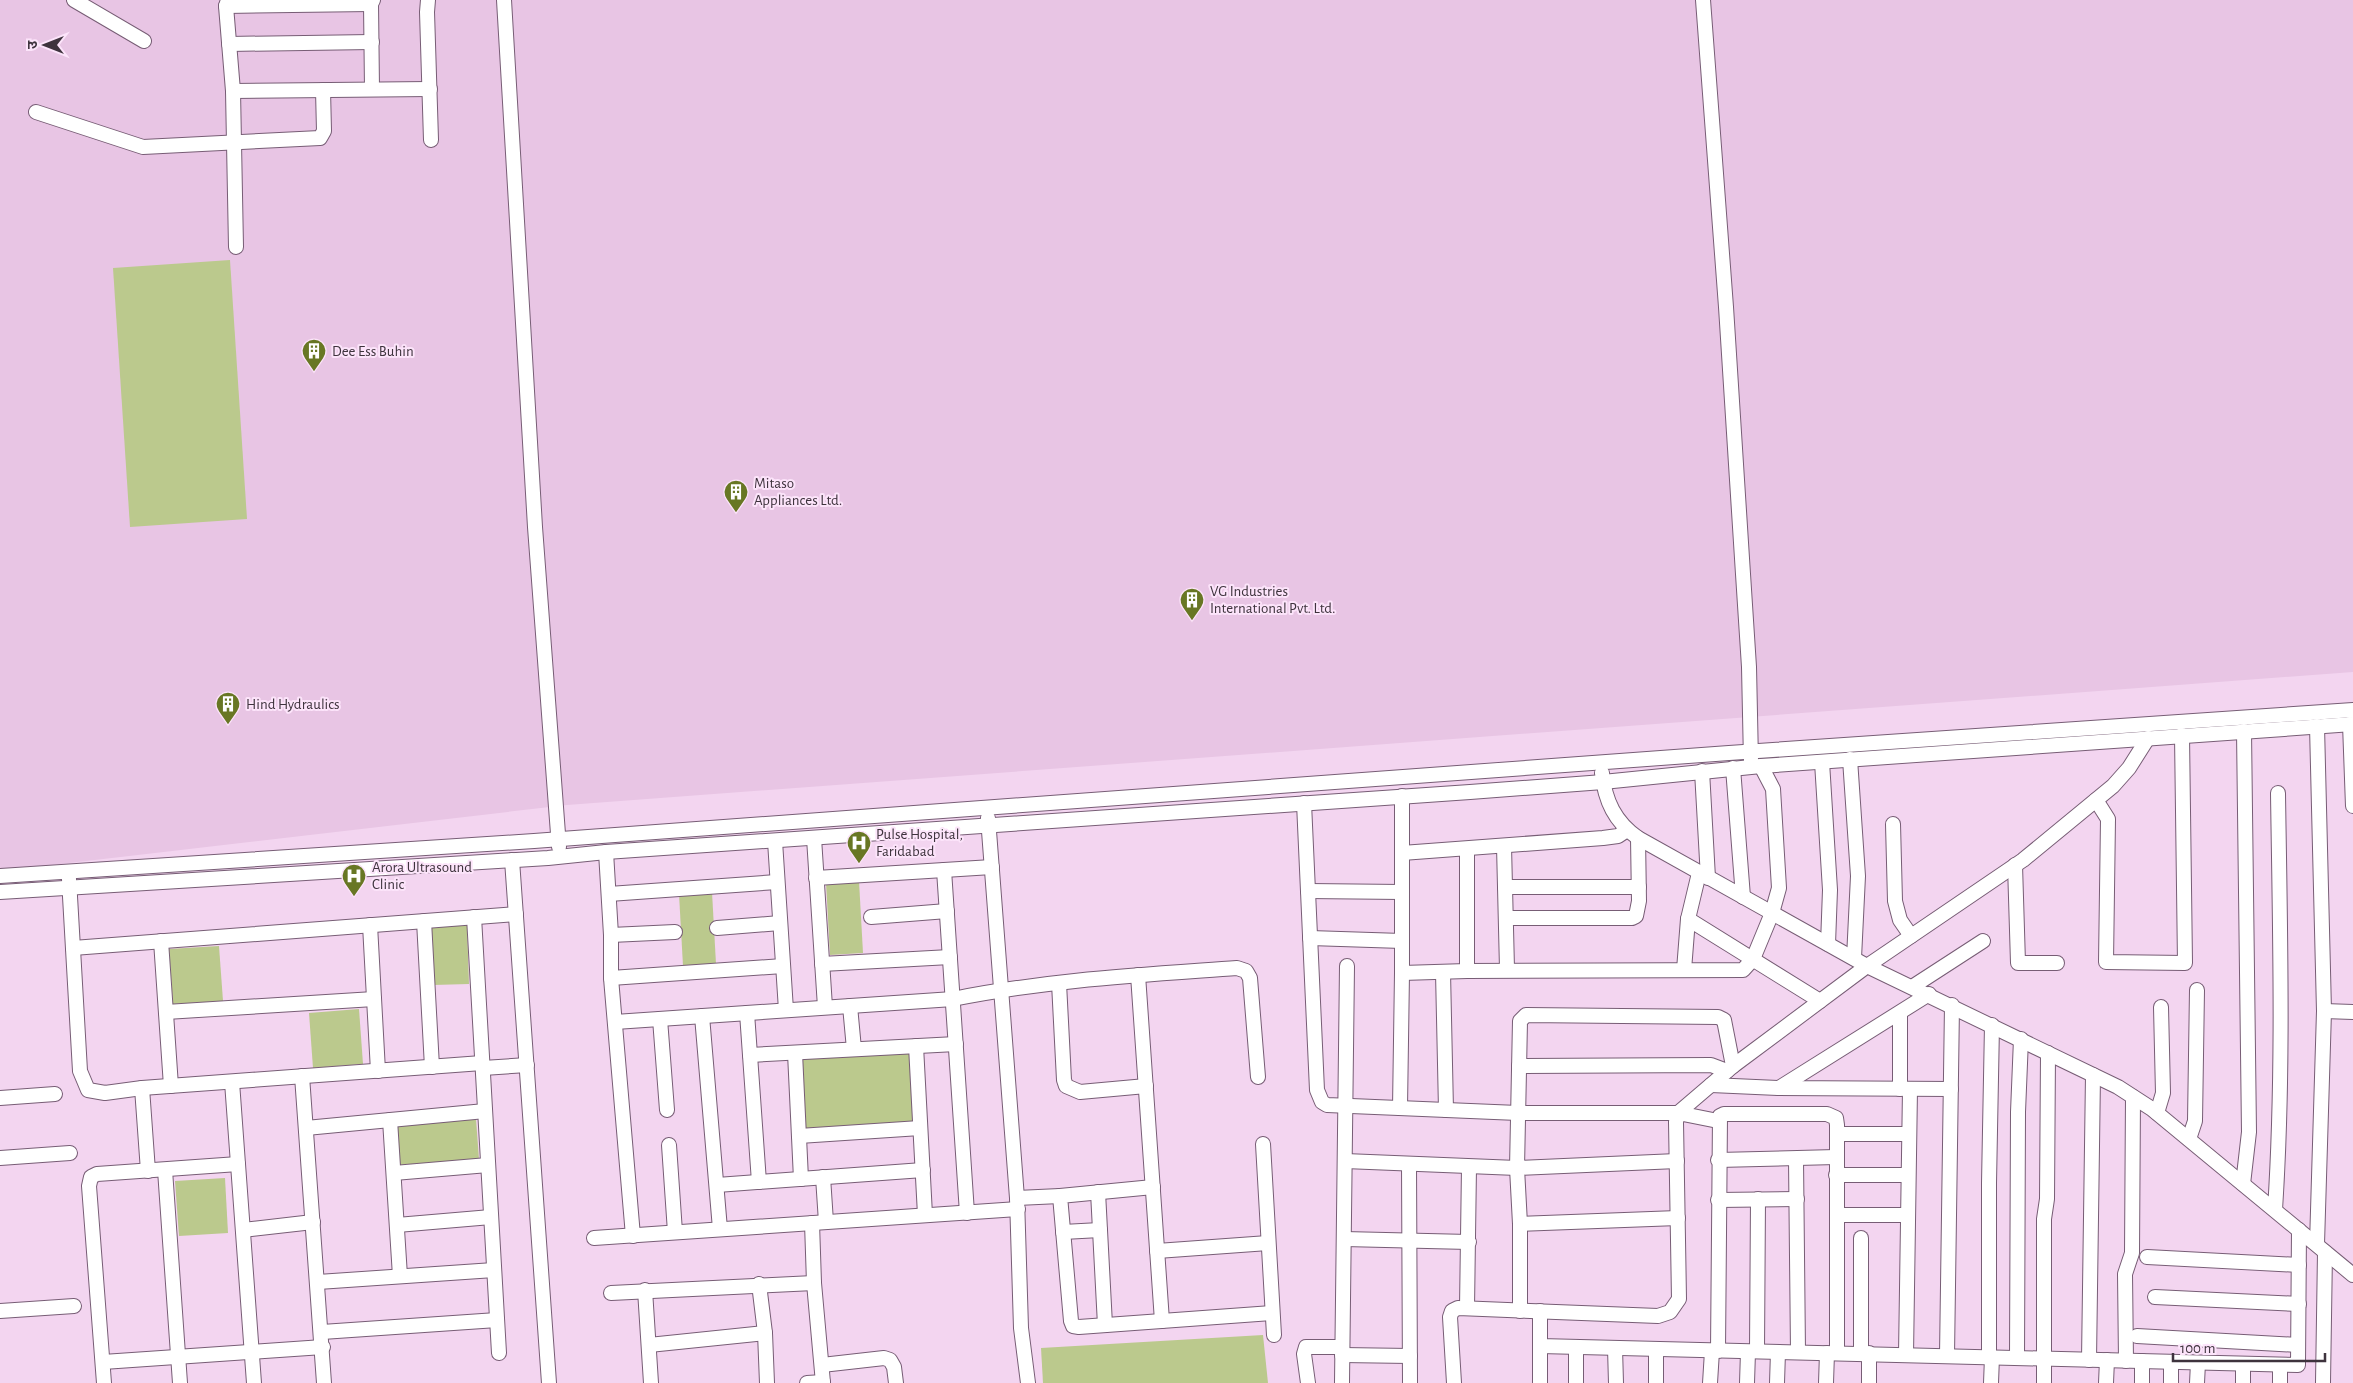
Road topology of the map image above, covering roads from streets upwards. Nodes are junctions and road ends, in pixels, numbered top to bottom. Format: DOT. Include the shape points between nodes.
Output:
graph roads {
  1 [pos="74,0"];
  2 [pos="428,0"];
  3 [pos="504,0"];
  4 [pos="1703,0"];
  5 [pos="372,2"];
  6 [pos="227,3"];
  7 [pos="144,41"];
  8 [pos="372,42"];
  9 [pos="229,44"];
  10 [pos="372,89"];
  11 [pos="430,89"];
  12 [pos="322,90"];
  13 [pos="232,91"];
  14 [pos="36,112"];
  15 [pos="431,140"];
  16 [pos="234,142"];
  17 [pos="236,248"];
  18 [pos="2353,710"];
  19 [pos="2352,724"];
  20 [pos="2317,726"];
  21 [pos="2244,731"];
  22 [pos="2182,735"];
  23 [pos="2148,738"];
  24 [pos="1750,752"];
  25 [pos="1850,760"];
  26 [pos="1601,762"];
  27 [pos="1822,762"];
  28 [pos="1756,766"];
  29 [pos="1733,768"];
  30 [pos="1702,772"];
  31 [pos="1603,782"];
  32 [pos="2278,793"];
  33 [pos="1402,796"];
  34 [pos="2096,800"];
  35 [pos="1304,803"];
  36 [pos="2353,806"];
  37 [pos="988,808"];
  38 [pos="1893,824"];
  39 [pos="989,826"];
  40 [pos="1632,834"];
  41 [pos="573,838"];
  42 [pos="814,838"];
  43 [pos="558,839"];
  44 [pos="775,841"];
  45 [pos="1504,846"];
  46 [pos="1467,849"];
  47 [pos="606,852"];
  48 [pos="1402,853"];
  49 [pos="574,856"];
  50 [pos="559,857"];
  51 [pos="512,860"];
  52 [pos="2015,865"];
  53 [pos="992,867"];
  54 [pos="944,870"];
  55 [pos="69,872"];
  56 [pos="1703,875"];
  57 [pos="0,876"];
  58 [pos="816,878"];
  59 [pos="777,882"];
  60 [pos="1505,887"];
  61 [pos="1638,887"];
  62 [pos="70,889"];
  63 [pos="0,892"];
  64 [pos="1308,892"];
  65 [pos="1402,892"];
  66 [pos="609,894"];
  67 [pos="1743,897"];
  68 [pos="947,911"];
  69 [pos="1772,913"];
  70 [pos="516,914"];
  71 [pos="474,917"];
  72 [pos="871,917"];
  73 [pos="1506,918"];
  74 [pos="1688,919"];
  75 [pos="424,921"];
  76 [pos="780,923"];
  77 [pos="370,925"];
  78 [pos="717,928"];
  79 [pos="675,932"];
  80 [pos="611,935"];
  81 [pos="1911,936"];
  82 [pos="1310,938"];
  83 [pos="161,941"];
  84 [pos="1402,941"];
  85 [pos="1983,941"];
  86 [pos="1828,944"];
  87 [pos="73,948"];
  88 [pos="950,956"];
  89 [pos="1854,958"];
  90 [pos="1753,959"];
  91 [pos="2057,962"];
  92 [pos="822,964"];
  93 [pos="783,966"];
  94 [pos="1347,966"];
  95 [pos="1867,966"];
  96 [pos="1507,969"];
  97 [pos="1684,970"];
  98 [pos="1467,971"];
  99 [pos="1443,972"];
  100 [pos="1402,973"];
  101 [pos="1138,975"];
  102 [pos="611,978"];
  103 [pos="1058,983"];
  104 [pos="1912,987"];
  105 [pos="1002,989"];
  106 [pos="2197,990"];
  107 [pos="1929,994"];
  108 [pos="374,999"];
  109 [pos="953,999"];
  110 [pos="1820,1001"];
  111 [pos="1952,1005"];
  112 [pos="850,1006"];
  113 [pos="825,1007"];
  114 [pos="2161,1007"];
  115 [pos="786,1010"];
  116 [pos="166,1012"];
  117 [pos="1900,1012"];
  118 [pos="2324,1012"];
  119 [pos="2353,1012"];
  120 [pos="747,1013"];
  121 [pos="702,1016"];
  122 [pos="660,1019"];
  123 [pos="615,1022"];
  124 [pos="1992,1025"];
  125 [pos="2021,1039"];
  126 [pos="956,1044"];
  127 [pos="916,1046"];
  128 [pos="854,1049"];
  129 [pos="794,1053"];
  130 [pos="2048,1053"];
  131 [pos="750,1055"];
  132 [pos="527,1065"];
  133 [pos="483,1066"];
  134 [pos="1520,1066"];
  135 [pos="432,1067"];
  136 [pos="1730,1068"];
  137 [pos="378,1071"];
  138 [pos="2093,1075"];
  139 [pos="302,1076"];
  140 [pos="1258,1077"];
  141 [pos="232,1082"];
  142 [pos="1711,1085"];
  143 [pos="171,1086"];
  144 [pos="1146,1086"];
  145 [pos="142,1088"];
  146 [pos="1778,1088"];
  147 [pos="1905,1089"];
  148 [pos="1951,1090"];
  149 [pos="55,1094"];
  150 [pos="2133,1097"];
  151 [pos="0,1098"];
  152 [pos="1346,1106"];
  153 [pos="1400,1108"];
  154 [pos="667,1110"];
  155 [pos="1446,1110"];
  156 [pos="485,1111"];
  157 [pos="1518,1113"];
  158 [pos="1678,1113"];
  159 [pos="2158,1113"];
  160 [pos="390,1120"];
  161 [pos="1718,1121"];
  162 [pos="306,1128"];
  163 [pos="920,1128"];
  164 [pos="1837,1134"];
  165 [pos="1909,1134"];
  166 [pos="799,1136"];
  167 [pos="2189,1139"];
  168 [pos="1263,1144"];
  169 [pos="669,1145"];
  170 [pos="70,1153"];
  171 [pos="1836,1157"];
  172 [pos="0,1158"];
  173 [pos="1796,1159"];
  174 [pos="1718,1160"];
  175 [pos="1677,1161"];
  176 [pos="1345,1162"];
  177 [pos="238,1164"];
  178 [pos="1409,1164"];
  179 [pos="488,1165"];
  180 [pos="1469,1167"];
  181 [pos="1517,1168"];
  182 [pos="165,1170"];
  183 [pos="922,1170"];
  184 [pos="148,1171"];
  185 [pos="394,1173"];
  186 [pos="1836,1174"];
  187 [pos="1908,1175"];
  188 [pos="823,1177"];
  189 [pos="802,1179"];
  190 [pos="759,1182"];
  191 [pos="2243,1184"];
  192 [pos="717,1185"];
  193 [pos="1153,1187"];
  194 [pos="1098,1192"];
  195 [pos="1060,1196"];
  196 [pos="1758,1199"];
  197 [pos="1797,1199"];
  198 [pos="1718,1200"];
  199 [pos="1017,1204"];
  200 [pos="2275,1210"];
  201 [pos="968,1213"];
  202 [pos="1837,1215"];
  203 [pos="1907,1215"];
  204 [pos="925,1216"];
  205 [pos="491,1217"];
  206 [pos="1678,1218"];
  207 [pos="313,1222"];
  208 [pos="819,1223"];
  209 [pos="1520,1224"];
  210 [pos="397,1225"];
  211 [pos="720,1229"];
  212 [pos="243,1230"];
  213 [pos="1100,1230"];
  214 [pos="2299,1230"];
  215 [pos="675,1232"];
  216 [pos="1063,1232"];
  217 [pos="633,1236"];
  218 [pos="594,1238"];
  219 [pos="1861,1238"];
  220 [pos="1344,1239"];
  221 [pos="1409,1239"];
  222 [pos="1469,1242"];
  223 [pos="1268,1243"];
  224 [pos="2321,1248"];
  225 [pos="1157,1251"];
  226 [pos="2147,1258"];
  227 [pos="2299,1265"];
  228 [pos="494,1270"];
  229 [pos="2353,1275"];
  230 [pos="400,1276"];
  231 [pos="318,1282"];
  232 [pos="814,1283"];
  233 [pos="759,1284"];
  234 [pos="645,1290"];
  235 [pos="611,1293"];
  236 [pos="2155,1297"];
  237 [pos="2299,1304"];
  238 [pos="74,1306"];
  239 [pos="1467,1308"];
  240 [pos="0,1311"];
  241 [pos="1520,1311"];
  242 [pos="1540,1311"];
  243 [pos="1272,1313"];
  244 [pos="497,1320"];
  245 [pos="1162,1321"];
  246 [pos="1105,1325"];
  247 [pos="322,1332"];
  248 [pos="765,1333"];
  249 [pos="1274,1336"];
  250 [pos="2137,1336"];
  251 [pos="649,1345"];
  252 [pos="2298,1345"];
  253 [pos="1540,1346"];
  254 [pos="1576,1347"];
  255 [pos="323,1348"];
  256 [pos="1615,1348"];
  257 [pos="1656,1349"];
  258 [pos="1342,1351"];
  259 [pos="1715,1351"];
  260 [pos="1752,1351"];
  261 [pos="252,1352"];
  262 [pos="1778,1352"];
  263 [pos="1798,1352"];
  264 [pos="499,1353"];
  265 [pos="1832,1353"];
  266 [pos="1865,1353"];
  267 [pos="1906,1355"];
  268 [pos="1410,1356"];
  269 [pos="1947,1356"];
  270 [pos="1990,1357"];
  271 [pos="178,1358"];
  272 [pos="2017,1358"];
  273 [pos="2044,1358"];
  274 [pos="2089,1360"];
  275 [pos="2107,1360"];
  276 [pos="2126,1361"];
  277 [pos="2142,1361"];
  278 [pos="103,1362"];
  279 [pos="2171,1362"];
  280 [pos="2198,1363"];
  281 [pos="2243,1364"];
  282 [pos="822,1365"];
  283 [pos="2280,1365"];
  284 [pos="823,1382"];
  285 [pos="104,1383"];
  286 [pos="180,1383"];
  287 [pos="254,1383"];
  288 [pos="324,1383"];
  289 [pos="549,1383"];
  290 [pos="651,1383"];
  291 [pos="767,1383"];
  292 [pos="807,1383"];
  293 [pos="896,1383"];
  294 [pos="1023,1383"];
  295 [pos="1028,1383"];
  296 [pos="1308,1383"];
  297 [pos="1342,1383"];
  298 [pos="1410,1383"];
  299 [pos="1454,1383"];
  300 [pos="1540,1383"];
  301 [pos="1576,1383"];
  302 [pos="1616,1383"];
  303 [pos="1656,1383"];
  304 [pos="1710,1383"];
  305 [pos="1747,1383"];
  306 [pos="1778,1383"];
  307 [pos="1826,1383"];
  308 [pos="1869,1383"];
  309 [pos="1991,1383"];
  310 [pos="2044,1383"];
  311 [pos="2106,1383"];
  312 [pos="2142,1383"];
  313 [pos="2171,1383"];
  314 [pos="2198,1383"];
  315 [pos="2243,1383"];
  316 [pos="2280,1383"];
  317 [pos="2323,1383"];
  1 -- 7 [label="street"];
  2 -- 11 [label="street"];
  3 -- 43 [label="street" via="535,527"];
  4 -- 24 [label="street" via="1749,668"];
  5 -- 6 [label="street"];
  5 -- 8 [label="street"];
  6 -- 9 [label="street"];
  8 -- 9 [label="street"];
  8 -- 10 [label="street"];
  9 -- 13 [label="street"];
  10 -- 11 [label="street"];
  10 -- 12 [label="street"];
  11 -- 15 [label="street"];
  12 -- 13 [label="street"];
  12 -- 16 [label="street" via="324,132 320,138"];
  13 -- 16 [label="street"];
  14 -- 16 [label="street" via="143,147"];
  16 -- 17 [label="street"];
  18 -- 24 [label="street"];
  19 -- 20 [label="street"];
  19 -- 36 [label="street"];
  20 -- 21 [label="street"];
  20 -- 118 [label="street"];
  21 -- 22 [label="street"];
  21 -- 191 [label="street" via="2249,1132"];
  22 -- 23 [label="street"];
  22 -- 34 [label="street" via="2185,964 2106,962 2108,820"];
  23 -- 25 [label="street"];
  23 -- 34 [label="street" via="2129,768"];
  24 -- 26 [label="street"];
  24 -- 28 [label="street"];
  25 -- 27 [label="street"];
  25 -- 89 [label="street" via="1858,876"];
  26 -- 31 [label="street"];
  26 -- 37 [label="street"];
  27 -- 28 [label="street"];
  27 -- 86 [label="street" via="1830,890"];
  28 -- 29 [label="street"];
  28 -- 69 [label="street" via="1773,789 1779,888"];
  29 -- 30 [label="street"];
  29 -- 67 [label="street"];
  30 -- 31 [label="street"];
  30 -- 56 [label="street"];
  31 -- 33 [label="street"];
  31 -- 40 [label="street" via="1615,818"];
  32 -- 200 [label="street" via="2281,955"];
  33 -- 35 [label="street"];
  33 -- 48 [label="street"];
  34 -- 52 [label="street"];
  35 -- 39 [label="street"];
  35 -- 64 [label="street"];
  37 -- 39 [label="street"];
  37 -- 41 [label="street"];
  38 -- 81 [label="street" via="1896,907"];
  39 -- 42 [label="street"];
  39 -- 53 [label="street"];
  40 -- 45 [label="street"];
  40 -- 56 [label="street"];
  40 -- 61 [label="street"];
  41 -- 43 [label="street"];
  41 -- 49 [label="street"];
  42 -- 44 [label="street"];
  42 -- 58 [label="street"];
  43 -- 50 [label="street"];
  43 -- 55 [label="street"];
  44 -- 47 [label="street"];
  44 -- 59 [label="street"];
  45 -- 46 [label="street"];
  45 -- 60 [label="street"];
  46 -- 48 [label="street"];
  46 -- 98 [label="street"];
  47 -- 49 [label="street"];
  47 -- 66 [label="street"];
  48 -- 65 [label="street"];
  49 -- 50 [label="street"];
  50 -- 51 [label="street"];
  51 -- 62 [label="street"];
  51 -- 70 [label="street"];
  52 -- 81 [label="street"];
  52 -- 91 [label="street" via="2018,963"];
  53 -- 54 [label="street"];
  53 -- 105 [label="street"];
  54 -- 58 [label="street"];
  54 -- 68 [label="street"];
  55 -- 57 [label="street"];
  55 -- 62 [label="street"];
  56 -- 67 [label="street"];
  56 -- 74 [label="street"];
  58 -- 92 [label="street"];
  59 -- 66 [label="street"];
  59 -- 76 [label="street"];
  60 -- 61 [label="street"];
  60 -- 73 [label="street"];
  61 -- 73 [label="street" via="1638,911 1632,918"];
  62 -- 63 [label="street"];
  62 -- 87 [label="street"];
  64 -- 65 [label="street"];
  64 -- 82 [label="street"];
  65 -- 84 [label="street"];
  66 -- 80 [label="street"];
  67 -- 69 [label="street"];
  68 -- 72 [label="street"];
  68 -- 88 [label="street"];
  69 -- 86 [label="street"];
  69 -- 90 [label="street"];
  70 -- 71 [label="street"];
  70 -- 132 [label="street"];
  71 -- 75 [label="street"];
  71 -- 133 [label="street"];
  73 -- 96 [label="street"];
  74 -- 90 [label="street"];
  74 -- 97 [label="street"];
  75 -- 77 [label="street"];
  75 -- 135 [label="street"];
  76 -- 78 [label="street"];
  76 -- 93 [label="street"];
  77 -- 83 [label="street"];
  77 -- 108 [label="street"];
  79 -- 80 [label="street"];
  80 -- 102 [label="street"];
  81 -- 95 [label="street"];
  82 -- 84 [label="street"];
  82 -- 152 [label="street" via="1318,1097 1327,1105"];
  83 -- 87 [label="street"];
  83 -- 116 [label="street"];
  84 -- 100 [label="street"];
  85 -- 104 [label="street"];
  86 -- 89 [label="street"];
  87 -- 145 [label="street" via="80,1072 84,1082 94,1093"];
  88 -- 92 [label="street"];
  88 -- 109 [label="street"];
  89 -- 95 [label="street"];
  90 -- 97 [label="street" via="1743,970"];
  90 -- 110 [label="street"];
  92 -- 113 [label="street"];
  93 -- 102 [label="street"];
  93 -- 115 [label="street"];
  94 -- 152 [label="street"];
  95 -- 104 [label="street"];
  95 -- 110 [label="street"];
  96 -- 97 [label="street"];
  96 -- 98 [label="street"];
  98 -- 99 [label="street"];
  99 -- 100 [label="street"];
  99 -- 155 [label="street"];
  100 -- 153 [label="street"];
  101 -- 103 [label="street"];
  101 -- 140 [label="street" via="1246,970 1250,978"];
  101 -- 144 [label="street"];
  102 -- 123 [label="street"];
  103 -- 105 [label="street"];
  103 -- 144 [label="street" via="1066,1086 1080,1092"];
  104 -- 107 [label="street"];
  105 -- 109 [label="street"];
  105 -- 199 [label="street"];
  106 -- 167 [label="street" via="2196,1121"];
  107 -- 111 [label="street"];
  107 -- 117 [label="street"];
  108 -- 116 [label="street"];
  108 -- 137 [label="street"];
  109 -- 112 [label="street"];
  109 -- 126 [label="street"];
  110 -- 136 [label="street"];
  111 -- 124 [label="street"];
  111 -- 148 [label="street"];
  112 -- 113 [label="street"];
  112 -- 128 [label="street"];
  113 -- 115 [label="street"];
  114 -- 159 [label="street" via="2163,1093"];
  115 -- 120 [label="street"];
  116 -- 143 [label="street"];
  117 -- 146 [label="street"];
  117 -- 147 [label="street"];
  118 -- 119 [label="street"];
  118 -- 224 [label="street"];
  120 -- 121 [label="street"];
  120 -- 131 [label="street"];
  121 -- 122 [label="street"];
  121 -- 192 [label="street"];
  122 -- 123 [label="street"];
  122 -- 154 [label="street"];
  123 -- 217 [label="street"];
  124 -- 125 [label="street"];
  124 -- 270 [label="street"];
  125 -- 130 [label="street"];
  125 -- 272 [label="street"];
  126 -- 127 [label="street"];
  126 -- 201 [label="street"];
  127 -- 128 [label="street"];
  127 -- 163 [label="street"];
  128 -- 129 [label="street"];
  129 -- 131 [label="street"];
  129 -- 166 [label="street"];
  130 -- 138 [label="street"];
  130 -- 273 [label="street"];
  131 -- 190 [label="street"];
  132 -- 133 [label="street"];
  132 -- 289 [label="street"];
  133 -- 135 [label="street"];
  133 -- 156 [label="street"];
  134 -- 136 [label="street" via="1711,1065"];
  134 -- 136 [label="street" via="1520,1021 1526,1015 1718,1017 1724,1020"];
  134 -- 157 [label="street"];
  135 -- 137 [label="street"];
  136 -- 142 [label="street"];
  137 -- 139 [label="street"];
  138 -- 150 [label="street"];
  138 -- 274 [label="street"];
  139 -- 141 [label="street"];
  139 -- 162 [label="street"];
  141 -- 143 [label="street"];
  141 -- 177 [label="street"];
  142 -- 146 [label="street"];
  142 -- 158 [label="street"];
  143 -- 145 [label="street"];
  144 -- 193 [label="street"];
  145 -- 184 [label="street"];
  146 -- 147 [label="street"];
  147 -- 148 [label="street"];
  147 -- 165 [label="street"];
  148 -- 269 [label="street"];
  149 -- 151 [label="street"];
  150 -- 159 [label="street"];
  150 -- 276 [label="street" via="2132,1253 2125,1274"];
  152 -- 153 [label="street"];
  152 -- 176 [label="street"];
  153 -- 155 [label="street"];
  155 -- 157 [label="street"];
  156 -- 160 [label="street"];
  156 -- 179 [label="street"];
  157 -- 158 [label="street"];
  157 -- 181 [label="street"];
  158 -- 161 [label="street"];
  158 -- 175 [label="street"];
  159 -- 167 [label="street"];
  160 -- 162 [label="street"];
  160 -- 185 [label="street"];
  161 -- 164 [label="street" via="1724,1114 1827,1114 1836,1118"];
  161 -- 174 [label="street"];
  162 -- 207 [label="street"];
  163 -- 166 [label="street"];
  163 -- 183 [label="street"];
  164 -- 165 [label="street"];
  164 -- 171 [label="street"];
  165 -- 187 [label="street"];
  166 -- 189 [label="street"];
  167 -- 191 [label="street"];
  168 -- 223 [label="street"];
  169 -- 215 [label="street"];
  170 -- 172 [label="street"];
  171 -- 173 [label="street"];
  171 -- 186 [label="street"];
  173 -- 174 [label="street"];
  173 -- 197 [label="street"];
  174 -- 198 [label="street"];
  175 -- 181 [label="street"];
  175 -- 206 [label="street"];
  176 -- 178 [label="street"];
  176 -- 220 [label="street"];
  177 -- 182 [label="street"];
  177 -- 212 [label="street"];
  178 -- 180 [label="street"];
  178 -- 221 [label="street"];
  179 -- 185 [label="street"];
  179 -- 205 [label="street"];
  180 -- 181 [label="street"];
  180 -- 222 [label="street"];
  181 -- 209 [label="street"];
  182 -- 184 [label="street"];
  182 -- 271 [label="street"];
  183 -- 188 [label="street"];
  183 -- 204 [label="street"];
  184 -- 278 [label="street" via="91,1177 89,1186"];
  185 -- 210 [label="street"];
  186 -- 187 [label="street"];
  186 -- 202 [label="street"];
  187 -- 203 [label="street"];
  188 -- 189 [label="street"];
  188 -- 208 [label="street"];
  189 -- 190 [label="street"];
  190 -- 192 [label="street"];
  191 -- 200 [label="street"];
  192 -- 211 [label="street"];
  193 -- 194 [label="street"];
  193 -- 225 [label="street"];
  194 -- 195 [label="street"];
  194 -- 213 [label="street"];
  195 -- 199 [label="street"];
  195 -- 216 [label="street"];
  196 -- 197 [label="street"];
  196 -- 198 [label="street"];
  196 -- 260 [label="street"];
  197 -- 263 [label="street"];
  198 -- 259 [label="street"];
  199 -- 201 [label="street"];
  199 -- 295 [label="street" via="1021,1328"];
  200 -- 214 [label="street"];
  201 -- 204 [label="street"];
  202 -- 203 [label="street"];
  202 -- 265 [label="street"];
  203 -- 267 [label="street"];
  204 -- 208 [label="street"];
  205 -- 210 [label="street"];
  205 -- 228 [label="street"];
  206 -- 209 [label="street"];
  206 -- 242 [label="street" via="1679,1299 1670,1312 1658,1316"];
  207 -- 212 [label="street"];
  207 -- 231 [label="street"];
  208 -- 211 [label="street"];
  208 -- 232 [label="street"];
  209 -- 241 [label="street"];
  210 -- 230 [label="street"];
  211 -- 215 [label="street"];
  212 -- 261 [label="street"];
  213 -- 216 [label="street"];
  213 -- 246 [label="street"];
  214 -- 224 [label="street"];
  214 -- 227 [label="street"];
  215 -- 217 [label="street"];
  216 -- 246 [label="street" via="1071,1321 1079,1327"];
  217 -- 218 [label="street"];
  219 -- 266 [label="street"];
  220 -- 221 [label="street"];
  220 -- 258 [label="street"];
  221 -- 222 [label="street"];
  221 -- 268 [label="street"];
  222 -- 239 [label="street"];
  223 -- 225 [label="street"];
  223 -- 243 [label="street"];
  224 -- 229 [label="street"];
  224 -- 317 [label="street"];
  225 -- 245 [label="street"];
  226 -- 227 [label="street"];
  227 -- 237 [label="street"];
  228 -- 230 [label="street"];
  228 -- 244 [label="street"];
  230 -- 231 [label="street"];
  231 -- 247 [label="street"];
  232 -- 233 [label="street"];
  232 -- 282 [label="street"];
  233 -- 234 [label="street"];
  233 -- 248 [label="street"];
  234 -- 235 [label="street"];
  234 -- 251 [label="street"];
  236 -- 237 [label="street"];
  237 -- 252 [label="street"];
  238 -- 240 [label="street"];
  239 -- 241 [label="street"];
  239 -- 299 [label="street" via="1452,1311 1450,1317"];
  241 -- 242 [label="street"];
  242 -- 253 [label="street"];
  243 -- 245 [label="street"];
  243 -- 249 [label="street"];
  244 -- 247 [label="street"];
  244 -- 264 [label="street"];
  245 -- 246 [label="street"];
  247 -- 255 [label="street"];
  248 -- 251 [label="street"];
  248 -- 291 [label="street"];
  250 -- 252 [label="street"];
  251 -- 290 [label="street"];
  252 -- 283 [label="street" via="2298,1365"];
  253 -- 254 [label="street"];
  253 -- 300 [label="street"];
  254 -- 256 [label="street"];
  254 -- 301 [label="street"];
  255 -- 261 [label="street"];
  255 -- 288 [label="street"];
  256 -- 257 [label="street"];
  256 -- 302 [label="street"];
  257 -- 259 [label="street"];
  257 -- 303 [label="street"];
  258 -- 268 [label="street"];
  258 -- 296 [label="street" via="1306,1347"];
  258 -- 297 [label="street"];
  259 -- 260 [label="street"];
  259 -- 304 [label="street"];
  260 -- 262 [label="street"];
  260 -- 305 [label="street"];
  261 -- 271 [label="street"];
  261 -- 287 [label="street"];
  262 -- 263 [label="street"];
  262 -- 306 [label="street"];
  263 -- 265 [label="street"];
  265 -- 266 [label="street"];
  265 -- 307 [label="street"];
  266 -- 267 [label="street"];
  266 -- 308 [label="street"];
  267 -- 269 [label="street"];
  268 -- 298 [label="street"];
  269 -- 270 [label="street"];
  270 -- 272 [label="street"];
  270 -- 309 [label="street"];
  271 -- 278 [label="street"];
  271 -- 286 [label="street"];
  272 -- 273 [label="street"];
  273 -- 274 [label="street"];
  273 -- 310 [label="street"];
  274 -- 275 [label="street"];
  275 -- 276 [label="street"];
  275 -- 311 [label="street"];
  276 -- 277 [label="street"];
  277 -- 279 [label="street"];
  277 -- 312 [label="street"];
  278 -- 285 [label="street"];
  279 -- 280 [label="street"];
  279 -- 313 [label="street"];
  280 -- 281 [label="street"];
  280 -- 314 [label="street"];
  281 -- 283 [label="street"];
  281 -- 315 [label="street"];
  282 -- 284 [label="street"];
  282 -- 293 [label="street" via="884,1358 890,1360 894,1367"];
  283 -- 316 [label="street"];
  284 -- 292 [label="street"];
  294 -- 295 [label="street"];
}
